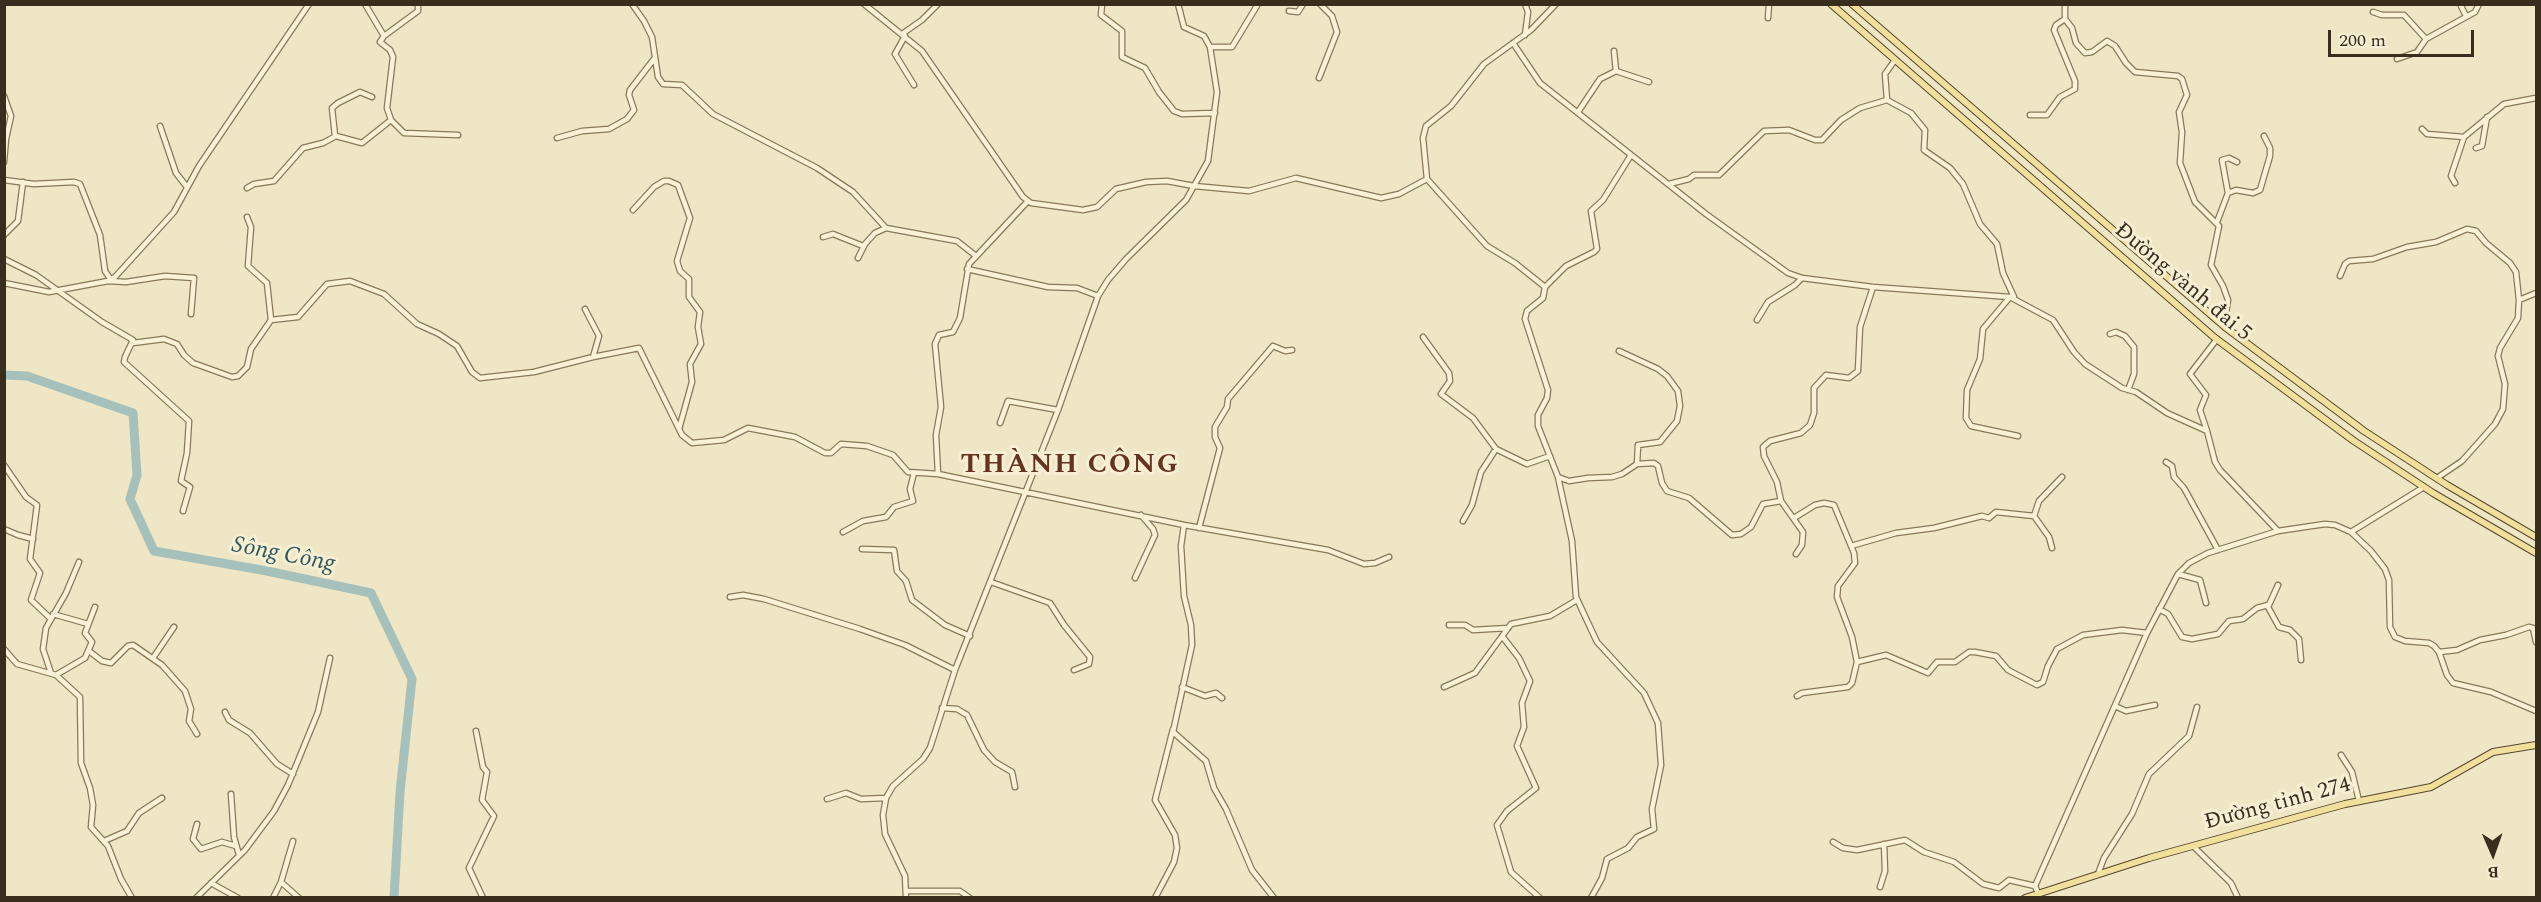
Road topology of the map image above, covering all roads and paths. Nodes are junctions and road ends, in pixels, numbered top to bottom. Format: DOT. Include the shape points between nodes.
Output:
graph roads {
  1 [pos="309,4"];
  2 [pos="365,4"];
  3 [pos="417,4"];
  4 [pos="632,4"];
  5 [pos="864,4"];
  6 [pos="938,4"];
  7 [pos="1102,4"];
  8 [pos="1178,4"];
  9 [pos="1258,4"];
  10 [pos="1303,4"];
  11 [pos="1320,4"];
  12 [pos="1525,4"];
  13 [pos="1556,4"];
  14 [pos="1769,4"];
  15 [pos="1831,4"];
  16 [pos="1852,4"];
  17 [pos="2065,4"];
  18 [pos="2460,4"];
  19 [pos="2479,4"];
  20 [pos="2072,5"];
  21 [pos="1288,11"];
  22 [pos="2373,12"];
  23 [pos="2466,16"];
  24 [pos="1768,18"];
  25 [pos="2065,19"];
  26 [pos="1525,34"];
  27 [pos="903,35"];
  28 [pos="384,36"];
  29 [pos="2426,39"];
  30 [pos="1513,43"];
  31 [pos="1210,47"];
  32 [pos="1614,51"];
  33 [pos="654,59"];
  34 [pos="2397,59"];
  35 [pos="1895,60"];
  36 [pos="1616,71"];
  37 [pos="1319,78"];
  38 [pos="1649,82"];
  39 [pos="914,85"];
  40 [pos="4,96"];
  41 [pos="372,97"];
  42 [pos="2536,98"];
  43 [pos="1887,100"];
  44 [pos="1578,112"];
  45 [pos="1215,113"];
  46 [pos="2030,115"];
  47 [pos="2487,117"];
  48 [pos="391,120"];
  49 [pos="160,126"];
  50 [pos="2422,129"];
  51 [pos="458,135"];
  52 [pos="335,136"];
  53 [pos="2264,136"];
  54 [pos="2464,137"];
  55 [pos="557,138"];
  56 [pos="2475,148"];
  57 [pos="1631,155"];
  58 [pos="4,162"];
  59 [pos="2237,162"];
  60 [pos="1427,179"];
  61 [pos="4,180"];
  62 [pos="23,182"];
  63 [pos="2455,183"];
  64 [pos="1668,184"];
  65 [pos="1194,186"];
  66 [pos="187,187"];
  67 [pos="246,188"];
  68 [pos="2228,193"];
  69 [pos="1028,201"];
  70 [pos="633,210"];
  71 [pos="247,217"];
  72 [pos="2217,222"];
  73 [pos="886,228"];
  74 [pos="4,235"];
  75 [pos="823,237"];
  76 [pos="863,246"];
  77 [pos="976,256"];
  78 [pos="858,258"];
  79 [pos="4,260"];
  80 [pos="967,269"];
  81 [pos="2340,276"];
  82 [pos="1802,278"];
  83 [pos="110,281"];
  84 [pos="4,283"];
  85 [pos="1545,287"];
  86 [pos="1873,287"];
  87 [pos="58,291"];
  88 [pos="2536,293"];
  89 [pos="1098,296"];
  90 [pos="2012,297"];
  91 [pos="2519,300"];
  92 [pos="585,309"];
  93 [pos="191,314"];
  94 [pos="272,320"];
  95 [pos="1758,320"];
  96 [pos="2224,326"];
  97 [pos="2110,334"];
  98 [pos="1424,337"];
  99 [pos="2217,339"];
  100 [pos="134,343"];
  101 [pos="1292,350"];
  102 [pos="1619,351"];
  103 [pos="593,357"];
  104 [pos="2128,390"];
  105 [pos="1058,410"];
  106 [pos="1000,423"];
  107 [pos="680,429"];
  108 [pos="2207,431"];
  109 [pos="2018,436"];
  110 [pos="1496,449"];
  111 [pos="1550,456"];
  112 [pos="2166,462"];
  113 [pos="1637,464"];
  114 [pos="4,465"];
  115 [pos="914,472"];
  116 [pos="938,474"];
  117 [pos="1558,477"];
  118 [pos="2061,477"];
  119 [pos="2437,478"];
  120 [pos="2424,487"];
  121 [pos="1026,491"];
  122 [pos="1780,501"];
  123 [pos="183,511"];
  124 [pos="1142,515"];
  125 [pos="2034,516"];
  126 [pos="1794,518"];
  127 [pos="1463,521"];
  128 [pos="1184,525"];
  129 [pos="1199,528"];
  130 [pos="4,529"];
  131 [pos="2278,531"];
  132 [pos="843,532"];
  133 [pos="2351,532"];
  134 [pos="2536,537"];
  135 [pos="33,539"];
  136 [pos="1851,546"];
  137 [pos="2052,548"];
  138 [pos="862,549"];
  139 [pos="2218,550"];
  140 [pos="2536,553"];
  141 [pos="1796,555"];
  142 [pos="1389,557"];
  143 [pos="79,562"];
  144 [pos="2178,574"];
  145 [pos="1135,578"];
  146 [pos="991,582"];
  147 [pos="2278,585"];
  148 [pos="730,597"];
  149 [pos="1577,600"];
  150 [pos="2206,603"];
  151 [pos="2268,605"];
  152 [pos="95,607"];
  153 [pos="2159,609"];
  154 [pos="51,616"];
  155 [pos="88,624"];
  156 [pos="1449,625"];
  157 [pos="174,627"];
  158 [pos="1508,628"];
  159 [pos="2147,633"];
  160 [pos="970,636"];
  161 [pos="1502,636"];
  162 [pos="2536,642"];
  163 [pos="4,649"];
  164 [pos="88,651"];
  165 [pos="2439,652"];
  166 [pos="153,658"];
  167 [pos="330,658"];
  168 [pos="2301,660"];
  169 [pos="1857,662"];
  170 [pos="955,670"];
  171 [pos="1074,670"];
  172 [pos="54,674"];
  173 [pos="1182,687"];
  174 [pos="1444,687"];
  175 [pos="1797,696"];
  176 [pos="1222,698"];
  177 [pos="2156,705"];
  178 [pos="2115,706"];
  179 [pos="2197,707"];
  180 [pos="942,708"];
  181 [pos="2536,711"];
  182 [pos="225,712"];
  183 [pos="1173,729"];
  184 [pos="476,731"];
  185 [pos="197,734"];
  186 [pos="2536,745"];
  187 [pos="2341,755"];
  188 [pos="293,774"];
  189 [pos="1015,787"];
  190 [pos="231,794"];
  191 [pos="162,798"];
  192 [pos="886,798"];
  193 [pos="827,799"];
  194 [pos="2359,801"];
  195 [pos="197,824"];
  196 [pos="104,841"];
  197 [pos="293,841"];
  198 [pos="1833,842"];
  199 [pos="1884,844"];
  200 [pos="236,846"];
  201 [pos="2194,847"];
  202 [pos="239,855"];
  203 [pos="2097,874"];
  204 [pos="281,882"];
  205 [pos="211,884"];
  206 [pos="1880,887"];
  207 [pos="2037,890"];
  208 [pos="907,891"];
  209 [pos="132,897"];
  210 [pos="196,897"];
  211 [pos="238,897"];
  212 [pos="273,897"];
  213 [pos="299,897"];
  214 [pos="483,897"];
  215 [pos="906,897"];
  216 [pos="970,897"];
  217 [pos="1155,897"];
  218 [pos="1275,897"];
  219 [pos="1540,897"];
  220 [pos="1591,897"];
  221 [pos="2025,897"];
  222 [pos="2238,897"];
  1 -- 66 [label="street"];
  2 -- 28 [label="street"];
  3 -- 28 [label="street" via="418,11"];
  4 -- 33 [label="street" via="652,37"];
  5 -- 27 [label="street"];
  6 -- 27 [label="street"];
  7 -- 45 [label="street" via="1101,15 1122,31 1122,57 1145,68 1174,111"];
  8 -- 31 [label="street" via="1184,27 1204,36"];
  9 -- 31 [label="street" via="1232,47"];
  10 -- 21 [label="street" via="1298,12"];
  11 -- 37 [label="street" via="1332,16 1337,32"];
  12 -- 26 [label="street"];
  13 -- 26 [label="street"];
  14 -- 24 [label="street"];
  15 -- 35 [label="main road, Đường vành đai 5"];
  16 -- 96 [label="main road, Đường vành đai 5"];
  17 -- 20 [label="street"];
  17 -- 25 [label="street"];
  18 -- 23 [label="street"];
  19 -- 23 [label="street" via="2475,12"];
  22 -- 29 [label="street" via="2404,15"];
  23 -- 29 [label="street"];
  25 -- 46 [label="street" via="2054,30 2075,89 2060,97 2048,115"];
  25 -- 72 [label="street" via="2085,53 2107,41 2135,72 2178,76 2182,80 2187,95 2179,112 2181,168 2195,202"];
  26 -- 30 [label="street"];
  27 -- 39 [label="street" via="895,54"];
  27 -- 69 [label="street" via="922,51"];
  28 -- 48 [label="street" via="380,42 393,57 386,104"];
  29 -- 34 [label="street" via="2417,52"];
  30 -- 44 [label="street" via="1535,78"];
  30 -- 60 [label="street" via="1484,64 1451,106 1426,126"];
  31 -- 45 [label="street" via="1217,87"];
  32 -- 36 [label="street"];
  33 -- 55 [label="street" via="630,90 634,110 627,119 609,129"];
  33 -- 73 [label="street" via="663,84 682,85 713,114 817,168 853,192"];
  35 -- 43 [label="street" via="1884,74"];
  35 -- 99 [label="main road, Đường vành đai 5"];
  36 -- 38 [label="street"];
  36 -- 44 [label="street" via="1600,79"];
  40 -- 58 [label="street" via="11,117"];
  41 -- 52 [label="street" via="360,92 332,108"];
  42 -- 47 [label="street" via="2504,104"];
  43 -- 64 [label="street" via="1860,108 1841,120 1822,140 1789,130 1764,131 1719,175 1694,175"];
  43 -- 90 [label="street" via="1911,113 1925,130 1924,150 1950,168 1963,184 1980,224 1997,244"];
  44 -- 57 [label="street"];
  45 -- 65 [label="street" via="1208,160"];
  47 -- 54 [label="street"];
  47 -- 56 [label="street" via="2482,146"];
  48 -- 51 [label="street" via="404,133"];
  48 -- 52 [label="street" via="362,143"];
  49 -- 66 [label="street" via="176,173"];
  50 -- 54 [label="street" via="2432,135"];
  52 -- 67 [label="street" via="300,150 274,181"];
  53 -- 68 [label="street" via="2270,156 2260,190"];
  54 -- 63 [label="street" via="2451,176"];
  57 -- 64 [label="street"];
  57 -- 85 [label="street" via="1603,200 1591,211 1597,249 1566,266"];
  59 -- 68 [label="street" via="2222,160"];
  60 -- 65 [label="street" via="1399,194 1381,198 1296,178 1249,191"];
  60 -- 85 [label="street" via="1487,246"];
  61 -- 62 [label="street"];
  62 -- 74 [label="street" via="18,221"];
  62 -- 83 [label="street" via="80,184 100,235"];
  64 -- 82 [label="street" via="1782,270"];
  65 -- 69 [label="street" via="1157,181 1121,187 1097,207 1083,210"];
  65 -- 89 [label="street" via="1184,202 1126,259"];
  66 -- 83 [label="street" via="174,212"];
  68 -- 72 [label="street"];
  69 -- 77 [label="street"];
  70 -- 107 [label="street" via="654,187 669,181 678,185 690,218 677,261 680,271 689,279 689,297 700,312 701,344 690,364 692,382"];
  71 -- 94 [label="street" via="251,227 248,266 267,283"];
  72 -- 96 [label="street" via="2220,230 2211,265 2228,300"];
  73 -- 76 [label="street"];
  73 -- 77 [label="street" via="957,241"];
  75 -- 76 [label="street" via="832,234"];
  76 -- 78 [label="street"];
  77 -- 80 [label="street"];
  79 -- 87 [label="street"];
  80 -- 89 [label="street" via="1048,287 1077,288"];
  80 -- 116 [label="street" via="960,318 953,332 939,335 935,344 941,407 936,435"];
  81 -- 91 [label="street" via="2349,261 2373,259 2471,229 2514,267"];
  82 -- 86 [label="street"];
  82 -- 95 [label="street" via="1768,302"];
  83 -- 87 [label="street"];
  83 -- 93 [label="street" via="165,276 194,278"];
  84 -- 87 [label="street"];
  85 -- 111 [label="street" via="1543,298 1527,311 1526,319 1548,390 1538,426"];
  86 -- 90 [label="street"];
  86 -- 122 [label="street" via="1860,327 1858,371 1849,378 1826,375 1814,388 1813,420 1806,430 1770,441 1763,447"];
  87 -- 100 [label="street"];
  88 -- 91 [label="street"];
  89 -- 105 [label="street"];
  90 -- 104 [label="street" via="2053,320 2079,358"];
  90 -- 109 [label="street" via="1983,329 1980,359 1967,390 1966,418 1971,426"];
  91 -- 119 [label="street" via="2517,318 2498,352 2505,384 2503,409 2465,458"];
  92 -- 103 [label="street" via="599,336"];
  94 -- 100 [label="street" via="251,349 247,367 232,377 193,363 174,342 164,339"];
  94 -- 103 [label="street" via="298,317 327,284 350,281 384,294 417,324 457,346 480,378 534,372"];
  96 -- 119 [label="main road, Đường vành đai 5" via="2364,431"];
  97 -- 104 [label="street" via="2125,336 2134,347 2134,374"];
  98 -- 110 [label="street" via="1449,373 1450,381 1441,394 1470,415"];
  99 -- 108 [label="street" via="2190,374 2206,395 2200,410"];
  99 -- 120 [label="main road, Đường vành đai 5" via="2354,441"];
  100 -- 123 [label="street" via="124,362 189,421 181,481 190,487"];
  101 -- 129 [label="street" via="1273,346 1228,399 1215,427 1220,447"];
  102 -- 113 [label="street" via="1658,369 1678,391 1677,421 1660,442 1638,445"];
  103 -- 107 [label="street" via="639,348"];
  104 -- 108 [label="street"];
  105 -- 106 [label="street" via="1008,401"];
  105 -- 121 [label="street"];
  107 -- 115 [label="street" via="688,441 697,444 724,440 752,428 795,437 825,453 831,453 838,445 867,446 893,454 905,471"];
  108 -- 131 [label="street" via="2217,466"];
  110 -- 111 [label="street" via="1527,464"];
  110 -- 127 [label="street" via="1481,472"];
  111 -- 117 [label="street"];
  112 -- 139 [label="street" via="2172,466 2174,477"];
  113 -- 117 [label="street" via="1612,477 1569,481"];
  113 -- 122 [label="street" via="1657,464 1667,491 1689,498 1732,535 1751,526 1763,504"];
  114 -- 135 [label="street" via="37,505"];
  115 -- 116 [label="street"];
  115 -- 132 [label="street" via="910,489 913,501 894,507 886,517 863,521"];
  116 -- 121 [label="street"];
  117 -- 149 [label="street" via="1571,534"];
  118 -- 125 [label="street" via="2039,501"];
  119 -- 134 [label="main road, Đường vành đai 5"];
  120 -- 133 [label="street"];
  120 -- 140 [label="main road, Đường vành đai 5"];
  121 -- 124 [label="street"];
  121 -- 146 [label="street"];
  122 -- 126 [label="street"];
  124 -- 128 [label="street"];
  124 -- 145 [label="street" via="1155,535"];
  125 -- 136 [label="street" via="1996,512 1989,518 1982,516 1896,533"];
  125 -- 137 [label="street"];
  126 -- 136 [label="street" via="1824,503 1834,505"];
  126 -- 141 [label="street" via="1804,538"];
  128 -- 129 [label="street"];
  128 -- 173 [label="street" via="1184,596 1192,639"];
  129 -- 142 [label="street" via="1328,550 1370,564"];
  130 -- 135 [label="street"];
  131 -- 133 [label="street" via="2330,524"];
  131 -- 139 [label="street"];
  133 -- 165 [label="street" via="2388,574 2390,627 2395,637 2429,643"];
  135 -- 154 [label="street" via="30,562 40,573 31,600"];
  136 -- 169 [label="street" via="1855,563 1838,586 1837,597"];
  138 -- 160 [label="street" via="894,550 897,571 906,581 914,603 945,625"];
  139 -- 144 [label="street" via="2189,563"];
  143 -- 154 [label="street"];
  144 -- 150 [label="street" via="2200,580"];
  144 -- 153 [label="street"];
  146 -- 160 [label="street"];
  146 -- 171 [label="street" via="1050,603 1090,657 1089,664"];
  147 -- 151 [label="street"];
  148 -- 170 [label="street" via="764,599 860,629 905,645"];
  149 -- 158 [label="street" via="1550,616 1516,622"];
  149 -- 220 [label="street" via="1597,642 1651,703 1658,723 1661,765 1652,809 1654,829 1607,859"];
  151 -- 153 [label="street" via="2243,619 2229,621 2218,634 2192,639 2182,637 2168,614"];
  151 -- 168 [label="street" via="2279,627 2290,630 2299,639"];
  152 -- 155 [label="street"];
  153 -- 159 [label="street"];
  154 -- 155 [label="street"];
  154 -- 172 [label="street" via="43,649"];
  155 -- 164 [label="street" via="85,633 93,640"];
  156 -- 158 [label="street" via="1465,625 1473,630"];
  157 -- 166 [label="street"];
  158 -- 161 [label="street"];
  159 -- 169 [label="street" via="2115,630 2083,635 2057,649 2043,682 2037,686 2008,670 1996,656 1975,652 1955,662 1937,662 1928,673 1886,655"];
  159 -- 178 [label="street"];
  160 -- 170 [label="street"];
  161 -- 174 [label="street" via="1475,673"];
  161 -- 219 [label="street" via="1530,681 1522,703 1523,731 1517,746 1536,788 1507,810 1497,825 1511,872"];
  162 -- 165 [label="street" via="2533,628 2529,627"];
  163 -- 172 [label="street" via="17,664"];
  164 -- 166 [label="street" via="111,663 130,645"];
  164 -- 172 [label="street" via="82,660"];
  165 -- 181 [label="street" via="2453,682 2491,692"];
  166 -- 185 [label="street" via="185,691 191,710 189,721"];
  167 -- 188 [label="street" via="318,712"];
  169 -- 175 [label="street" via="1848,687"];
  170 -- 180 [label="street"];
  172 -- 196 [label="street" via="80,697 81,763 93,805 90,823"];
  173 -- 176 [label="street" via="1207,697 1216,693"];
  173 -- 183 [label="street"];
  177 -- 178 [label="street" via="2126,711"];
  178 -- 207 [label="street"];
  179 -- 203 [label="street" via="2189,736 2149,774 2132,814"];
  180 -- 189 [label="street" via="957,709 967,715 984,750 1012,772"];
  180 -- 192 [label="street" via="927,754 892,786"];
  182 -- 188 [label="street" via="229,720 250,733 277,765"];
  183 -- 217 [label="street" via="1155,800 1175,835 1177,848"];
  183 -- 218 [label="street" via="1206,761 1214,788 1254,876"];
  184 -- 214 [label="street" via="487,772 482,800 494,816 469,868"];
  186 -- 194 [label="main road, Đường tỉnh 274" via="2493,752 2431,787"];
  187 -- 194 [label="street" via="2352,772"];
  188 -- 202 [label="street" via="274,811"];
  190 -- 200 [label="street"];
  191 -- 196 [label="street" via="139,813 127,831"];
  192 -- 193 [label="street" via="861,799 846,793"];
  192 -- 208 [label="street" via="885,834 905,876"];
  194 -- 201 [label="main road, Đường tỉnh 274"];
  195 -- 200 [label="street" via="193,839 201,849 222,842"];
  196 -- 209 [label="street"];
  197 -- 204 [label="street"];
  198 -- 199 [label="street" via="1843,849 1857,850"];
  199 -- 206 [label="street" via="1885,871"];
  199 -- 207 [label="street" via="1909,841 1924,852 1953,862 1978,882 1996,888 2009,880"];
  200 -- 202 [label="street"];
  201 -- 203 [label="main road, Đường tỉnh 274"];
  201 -- 222 [label="street" via="2230,883"];
  202 -- 205 [label="street"];
  203 -- 207 [label="main road, Đường tỉnh 274"];
  204 -- 212 [label="street"];
  204 -- 213 [label="street"];
  205 -- 210 [label="street"];
  205 -- 211 [label="street"];
  207 -- 221 [label="main road, Đường tỉnh 274"];
  208 -- 215 [label="street"];
  208 -- 216 [label="street" via="960,891"];
}
